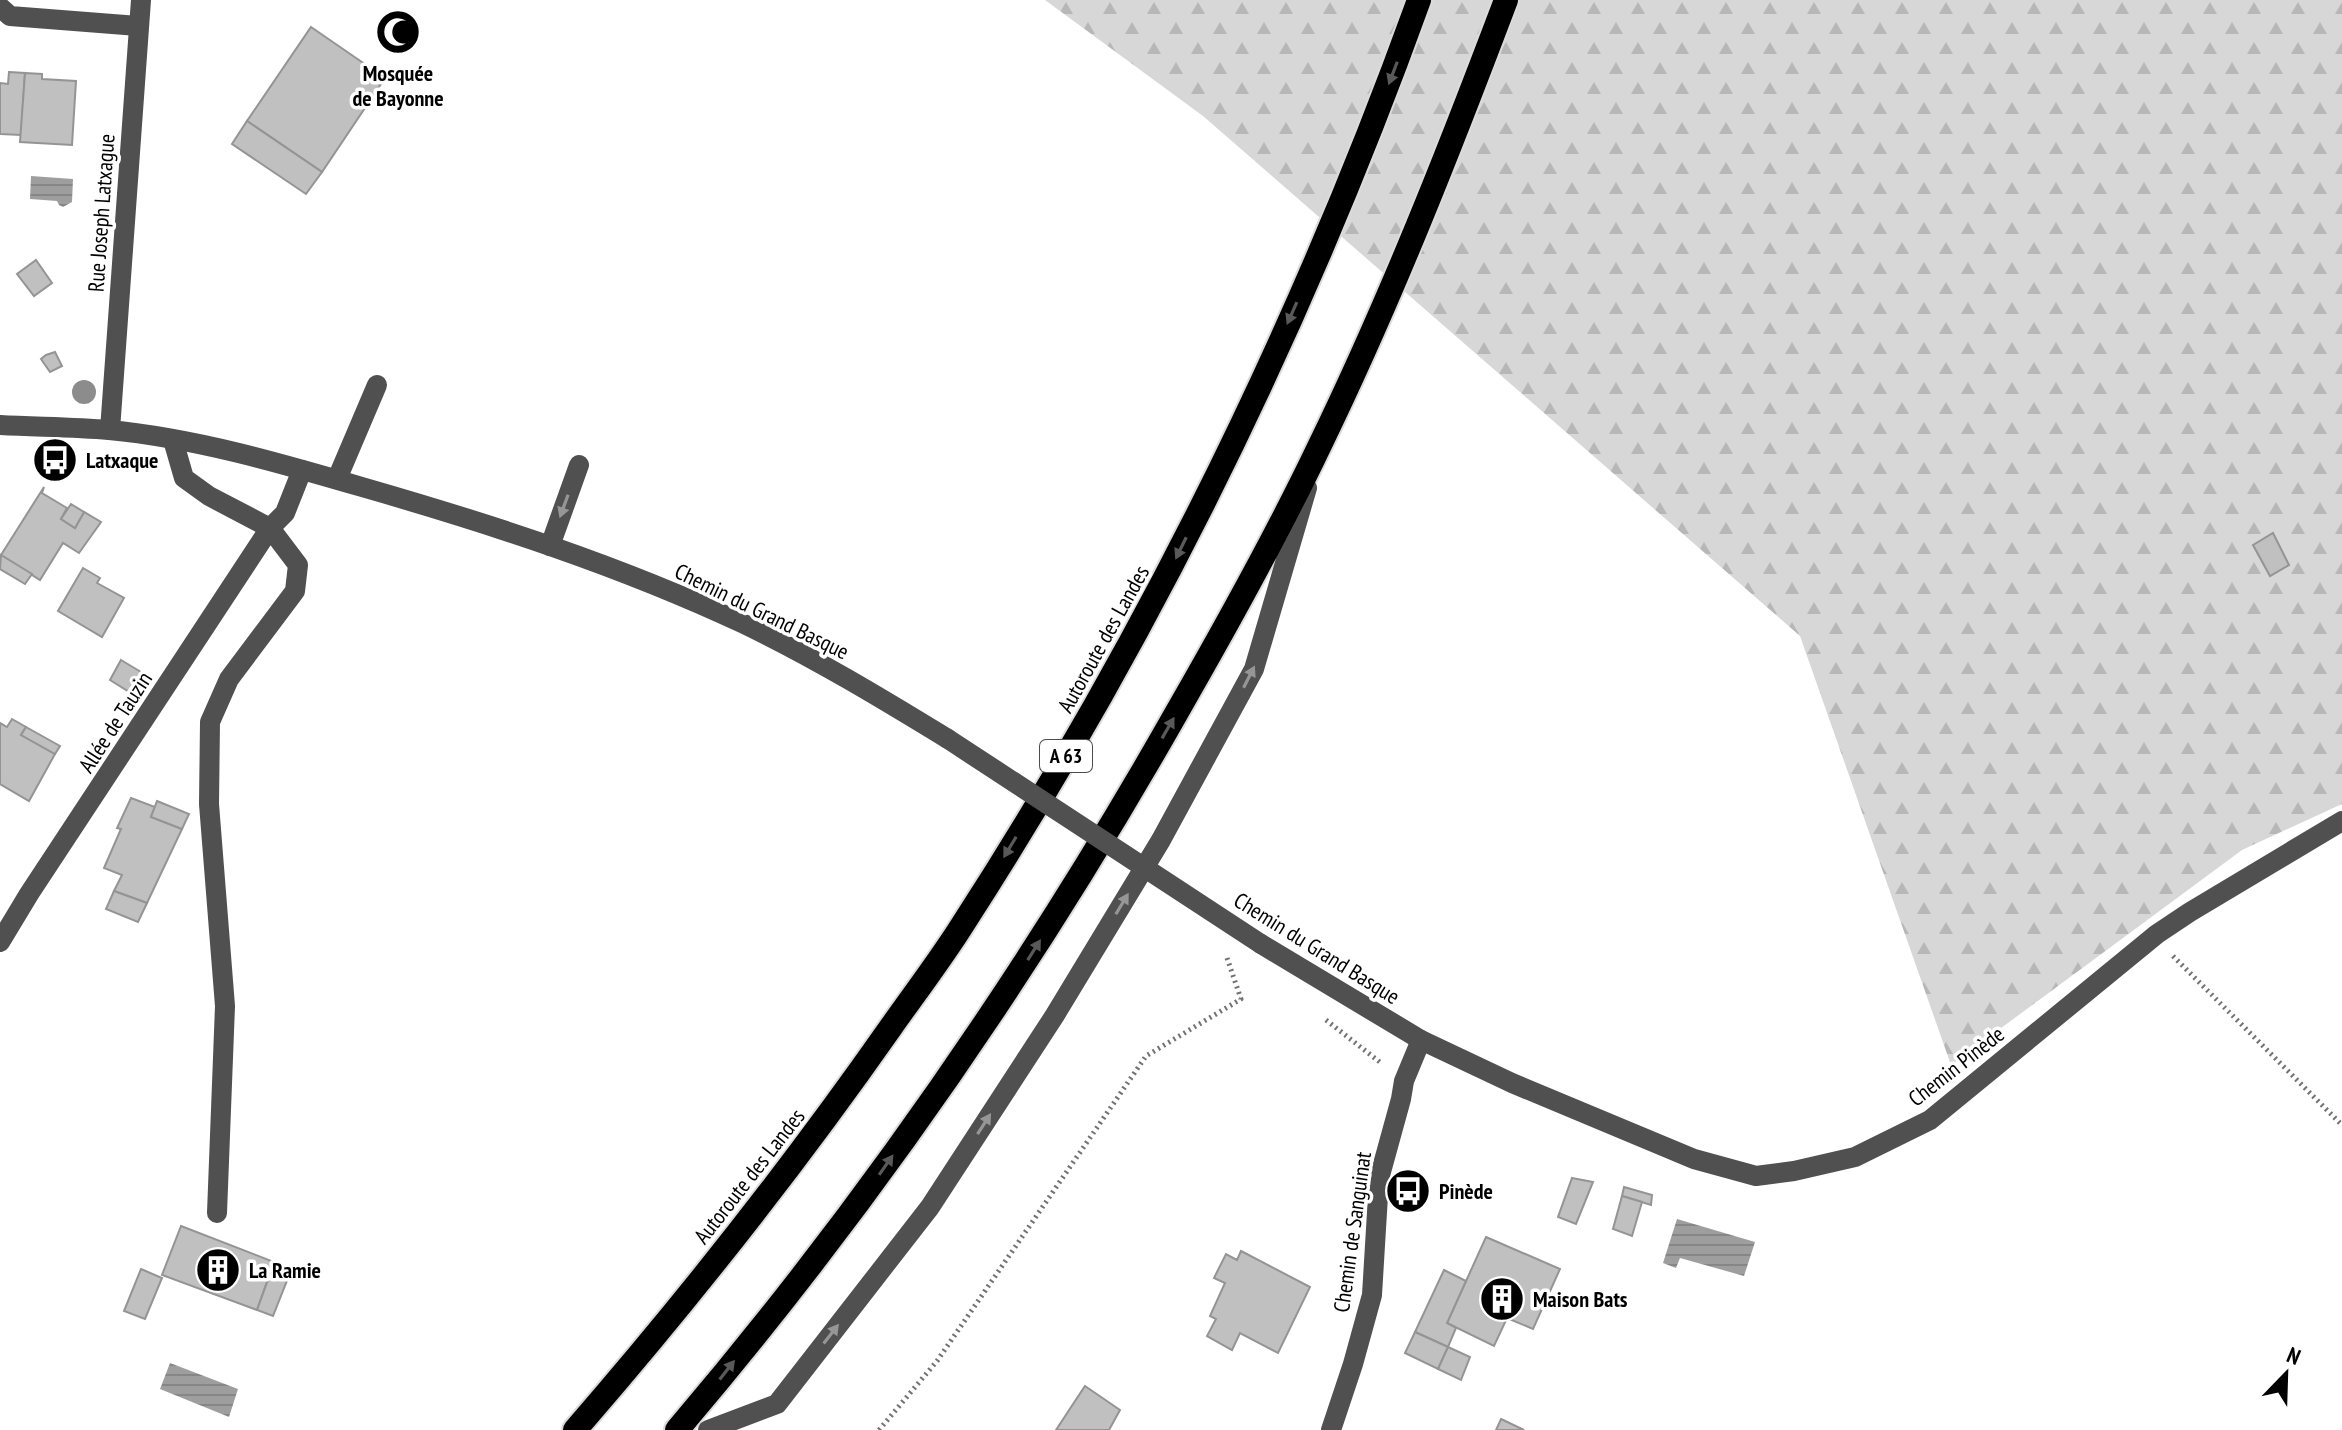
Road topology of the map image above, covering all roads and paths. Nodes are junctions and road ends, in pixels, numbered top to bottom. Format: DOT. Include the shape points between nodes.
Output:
graph roads {
  1 [pos="141,0"];
  2 [pos="1419,0"];
  3 [pos="1506,0"];
  4 [pos="0,7"];
  5 [pos="138,26"];
  6 [pos="377,385"];
  7 [pos="0,425"];
  8 [pos="110,430"];
  9 [pos="173,440"];
  10 [pos="1319,447"];
  11 [pos="579,465"];
  12 [pos="302,470"];
  13 [pos="337,479"];
  14 [pos="270,528"];
  15 [pos="550,546"];
  16 [pos="2342,821"];
  17 [pos="0,942"];
  18 [pos="2169,952"];
  19 [pos="1226,955"];
  20 [pos="1421,1040"];
  21 [pos="2342,1125"];
  22 [pos="217,1213"];
  23 [pos="575,1430"];
  24 [pos="677,1430"];
  25 [pos="708,1430"];
  26 [pos="879,1430"];
  27 [pos="1331,1430"];
  1 -- 5 [label="street, Rue Joseph Latxague"];
  2 -- 23 [label="highway, Autoroute des Landes / A 63, one-way" via="1335,215 1246,419 1078,736 962,926 836,1105 659,1333"];
  3 -- 10 [label="highway" via="1402,264"];
  4 -- 5 [label="street" via="10,16"];
  5 -- 8 [label="street, Rue Joseph Latxague"];
  6 -- 13 [label="street"];
  7 -- 8 [label="street, Chemin du Grand Basque"];
  8 -- 9 [label="street, Chemin du Grand Basque"];
  9 -- 12 [label="street, Chemin du Grand Basque"];
  9 -- 14 [label="street" via="184,478"];
  24 -- 10 [label="highway, one-way" via="869,1190 1021,972 1221,635"];
  25 -- 10 [label="street, one-way" via="777,1404 930,1207 1055,1015 1161,840 1254,669"];
  11 -- 15 [label="street, one-way"];
  12 -- 13 [label="street, Chemin du Grand Basque"];
  12 -- 14 [label="street, Allée de Tauzin" via="285,513"];
  13 -- 15 [label="street, Chemin du Grand Basque"];
  14 -- 17 [label="street, Allée de Tauzin"];
  14 -- 22 [label="street" via="298,565 295,591 229,679 210,722 209,804 225,1006"];
  15 -- 20 [label="street, Chemin du Grand Basque, bridge" via="744,624 871,692 1261,944"];
  16 -- 20 [label="street, Chemin Pinède" via="2157,934 1930,1120 1855,1157 1756,1176 1706,1163"];
  18 -- 21 [label="path"];
  19 -- 26 [label="path" via="1241,999 1146,1056 937,1361"];
  20 -- 27 [label="street, Chemin de Sanguinat" via="1404,1081 1379,1179 1372,1295"];
}
